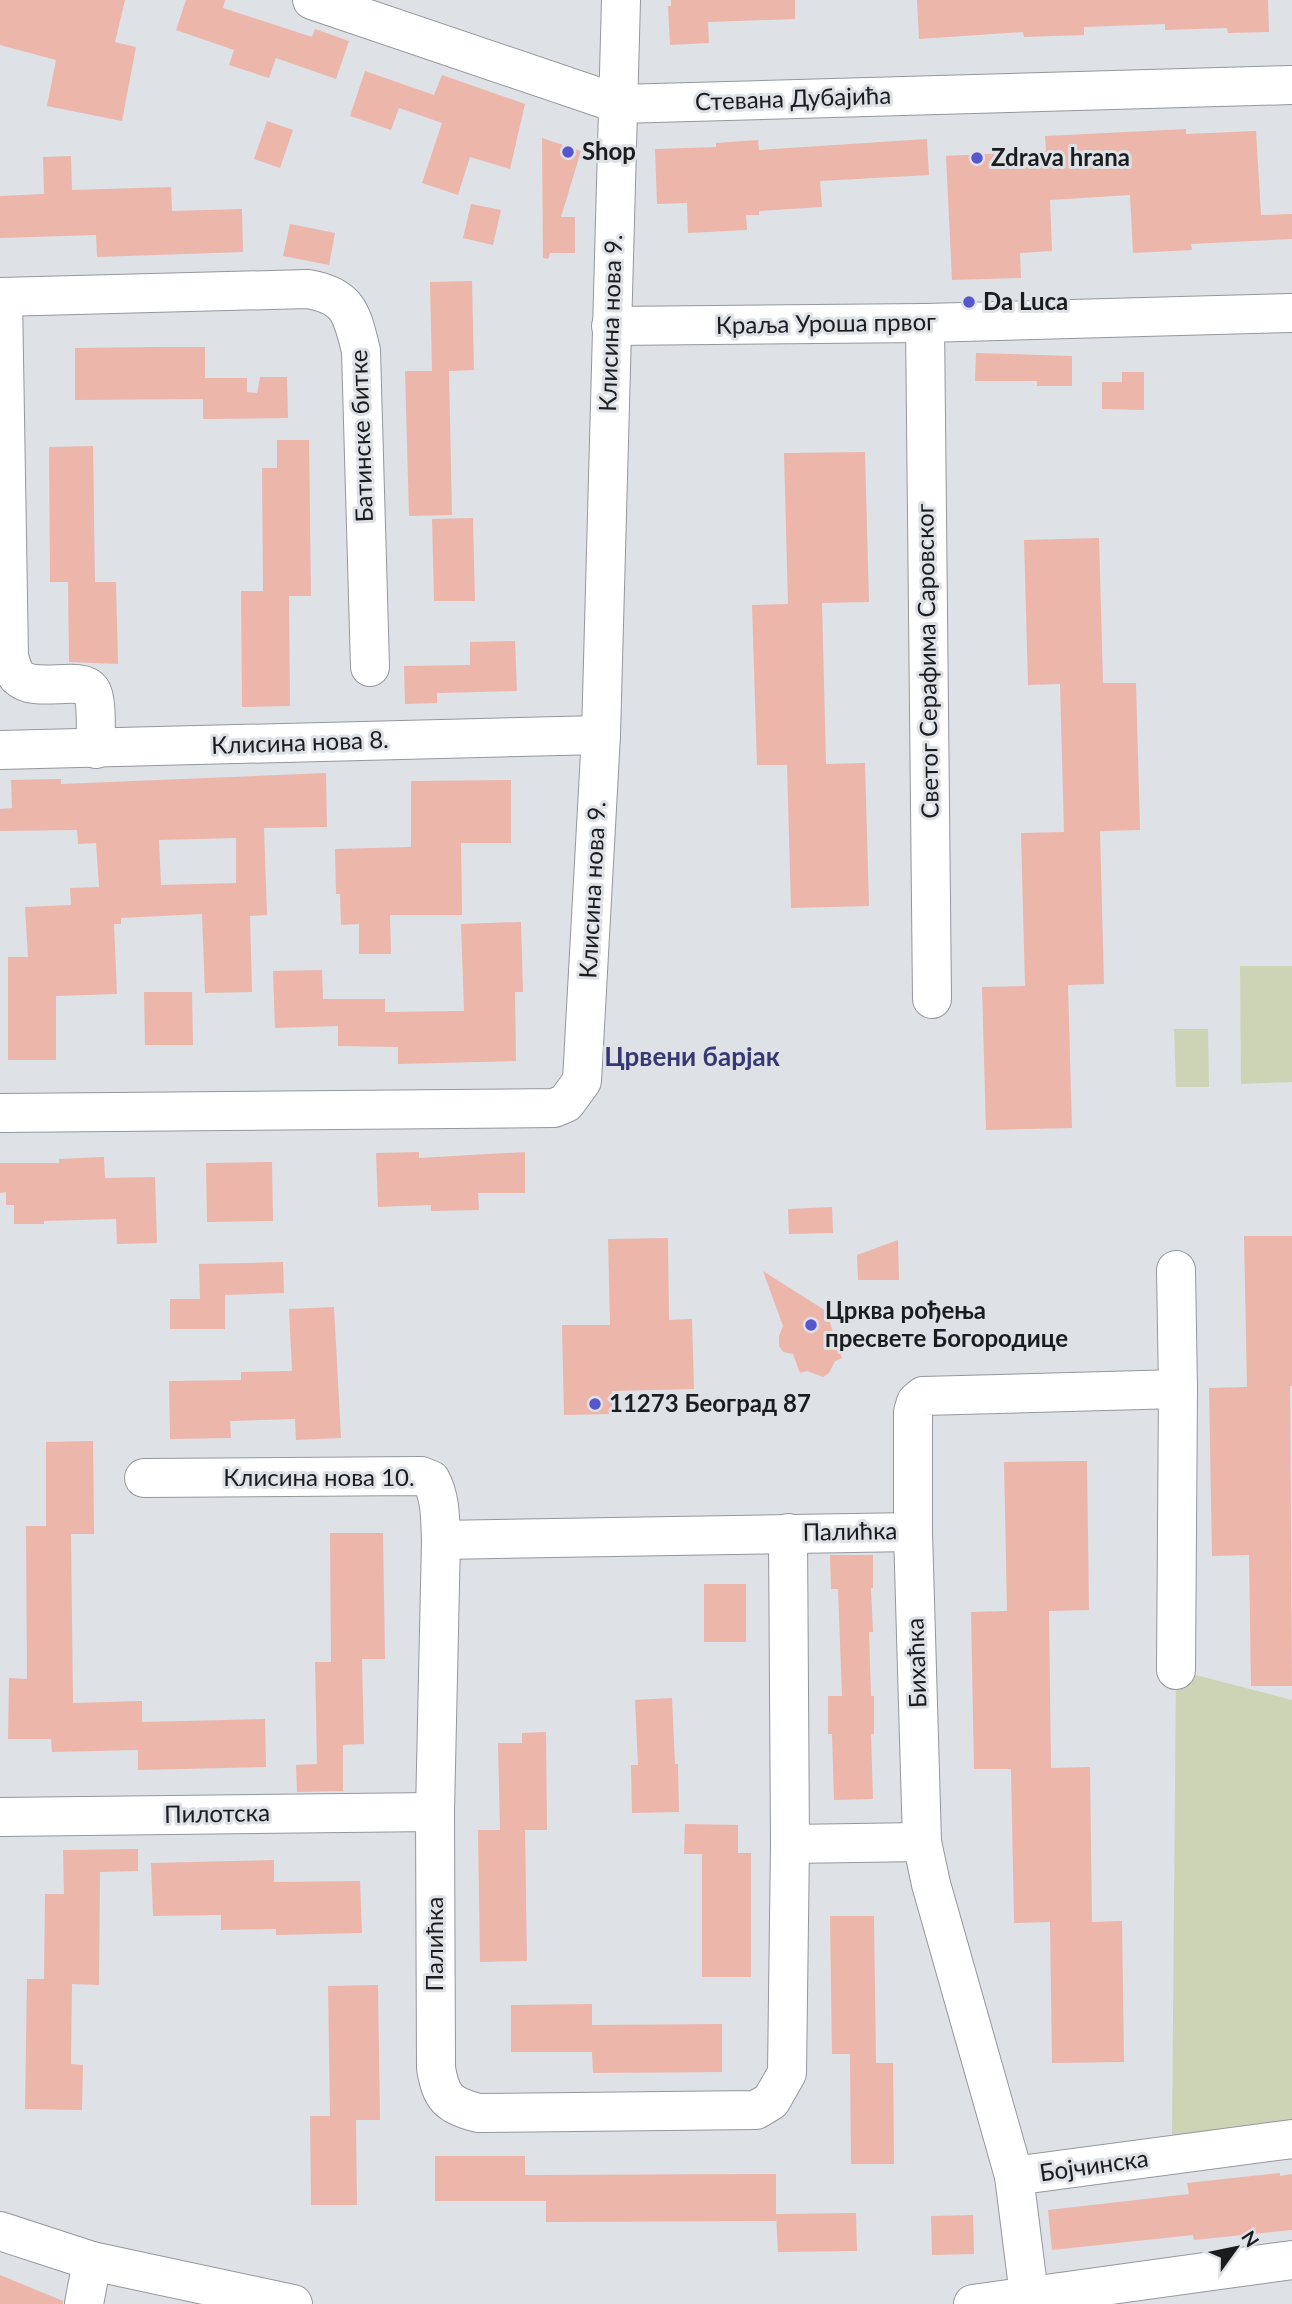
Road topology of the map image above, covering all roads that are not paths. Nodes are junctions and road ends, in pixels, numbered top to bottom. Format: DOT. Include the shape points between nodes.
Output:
graph roads {
  1 [pos="312,0"];
  2 [pos="621,0"];
  3 [pos="1292,85"];
  4 [pos="619,104"];
  5 [pos="2,297"];
  6 [pos="1292,313"];
  7 [pos="925,323"];
  8 [pos="611,326"];
  9 [pos="370,667"];
  10 [pos="601,735"];
  11 [pos="96,749"];
  12 [pos="0,750"];
  13 [pos="932,999"];
  14 [pos="0,1113"];
  15 [pos="1177,1270"];
  16 [pos="1178,1389"];
  17 [pos="144,1478"];
  18 [pos="913,1532"];
  19 [pos="788,1533"];
  20 [pos="441,1540"];
  21 [pos="1176,1670"];
  22 [pos="435,1812"];
  23 [pos="0,1817"];
  24 [pos="922,1842"];
  25 [pos="790,1844"];
  26 [pos="1292,2139"];
  27 [pos="1014,2176"];
  28 [pos="0,2231"];
  29 [pos="1292,2260"];
  30 [pos="92,2261"];
  31 [pos="1029,2295"];
  32 [pos="84,2304"];
  33 [pos="293,2304"];
  34 [pos="973,2304"];
  1 -- 4 [label="street, Стевана Дубајића"];
  2 -- 4 [label="street, Клисина нова 9."];
  3 -- 4 [label="street, Стевана Дубајића"];
  4 -- 8 [label="street, Клисина нова 9."];
  5 -- 9 [label="street, Батинске битке" via="307,289 328,293 343,303 361,351"];
  5 -- 11 [label="street" via="9,657 16,676 24,681 91,689"];
  6 -- 7 [label="street, Краља Уроша првог"];
  7 -- 8 [label="street, Краља Уроша првог"];
  7 -- 13 [label="street, Светог Серафима Саровског"];
  8 -- 10 [label="street, Клисина нова 9."];
  10 -- 11 [label="street, Клисина нова 8."];
  10 -- 14 [label="street, Клисина нова 9." via="584,1068 582,1081 566,1103 554,1108"];
  11 -- 12 [label="street, Клисина нова 8."];
  15 -- 16 [label="street"];
  16 -- 18 [label="street, Бихаћка" via="923,1396 913,1412"];
  16 -- 21 [label="street"];
  17 -- 20 [label="street, Клисина нова 10." via="421,1476 431,1480 436,1490"];
  18 -- 19 [label="street, Палићка"];
  18 -- 24 [label="street, Бихаћка"];
  19 -- 20 [label="street, Палићка"];
  19 -- 25 [label="street, Палићка"];
  20 -- 22 [label="street, Палићка"];
  22 -- 23 [label="street, Пилотска"];
  22 -- 25 [label="street, Палићка" via="436,2068 439,2088 447,2100 478,2113 756,2110 771,2101 787,2073"];
  24 -- 25 [label="street"];
  24 -- 27 [label="street, Бихаћка"];
  26 -- 27 [label="street, Бојчинска"];
  27 -- 31 [label="street, Бојчинска"];
  28 -- 30 [label="street"];
  29 -- 31 [label="street"];
  30 -- 32 [label="street"];
  30 -- 33 [label="street"];
  31 -- 34 [label="street"];
}
